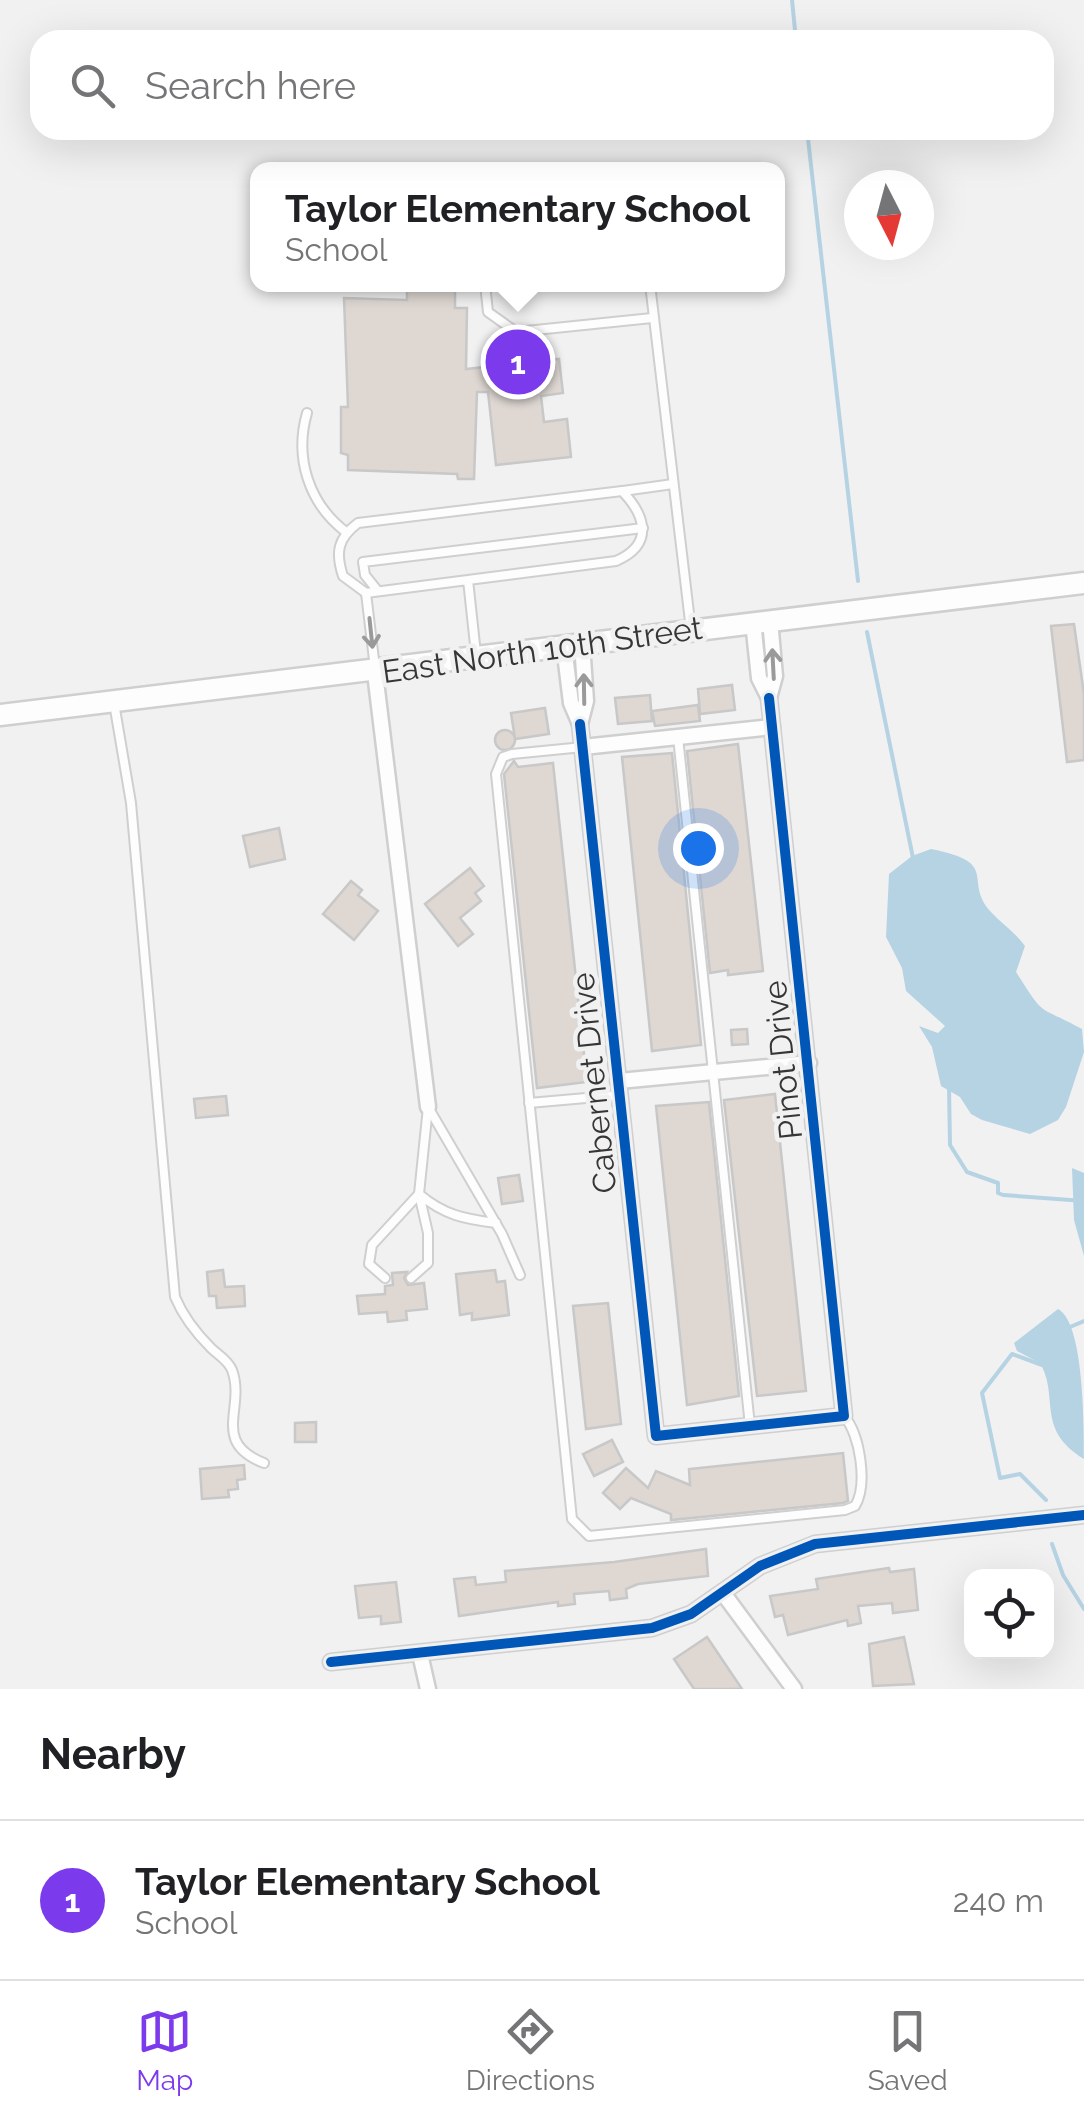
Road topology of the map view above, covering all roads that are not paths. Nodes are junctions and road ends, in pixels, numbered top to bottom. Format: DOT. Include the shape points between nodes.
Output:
graph roads {
  1 [pos="486,292"];
  2 [pos="650,292"];
  3 [pos="652,318"];
  4 [pos="307,413"];
  5 [pos="673,484"];
  6 [pos="622,491"];
  7 [pos="643,528"];
  8 [pos="346,532"];
  9 [pos="468,580"];
  10 [pos="1084,584"];
  11 [pos="377,590"];
  12 [pos="366,593"];
  13 [pos="762,621"];
  14 [pos="691,630"];
  15 [pos="573,645"];
  16 [pos="477,658"];
  17 [pos="375,673"];
  18 [pos="114,702"];
  19 [pos="0,716"];
  20 [pos="772,728"];
  21 [pos="678,737"];
  22 [pos="583,747"];
  23 [pos="809,1063"];
  24 [pos="713,1072"];
  25 [pos="619,1088"];
  26 [pos="530,1103"];
  27 [pos="428,1107"];
  28 [pos="419,1194"];
  29 [pos="496,1223"];
  30 [pos="520,1275"];
  31 [pos="385,1278"];
  32 [pos="411,1278"];
  33 [pos="844,1416"];
  34 [pos="750,1426"];
  35 [pos="264,1463"];
  36 [pos="1084,1515"];
  37 [pos="723,1593"];
  38 [pos="420,1654"];
  39 [pos="332,1662"];
  40 [pos="428,1689"];
  41 [pos="794,1689"];
  1 -- 3 [label="lane" via="488,312 516,332"];
  2 -- 3 [label="lane"];
  3 -- 5 [label="lane"];
  4 -- 8 [label="lane" via="302,432 312,493"];
  5 -- 6 [label="lane"];
  5 -- 14 [label="lane"];
  6 -- 7 [label="lane"];
  6 -- 8 [label="lane" via="358,522"];
  7 -- 9 [label="lane" via="632,554 616,561"];
  7 -- 11 [label="lane" via="363,562"];
  8 -- 12 [label="lane" via="338,547 342,576"];
  9 -- 11 [label="lane"];
  9 -- 16 [label="lane"];
  10 -- 13 [label="main road, East North 10th Street"];
  11 -- 12 [label="lane"];
  12 -- 17 [label="lane, one-way"];
  13 -- 14 [label="main road, East North 10th Street"];
  13 -- 20 [label="street, Pinot Drive" via="760,678"];
  14 -- 15 [label="main road, East North 10th Street"];
  15 -- 16 [label="main road, East North 10th Street"];
  15 -- 22 [label="street, Cabernet Drive" via="571,703"];
  16 -- 17 [label="main road, East North 10th Street"];
  17 -- 18 [label="main road, East North 10th Street"];
  17 -- 27 [label="street"];
  18 -- 19 [label="main road, East North 10th Street"];
  18 -- 35 [label="lane" via="131,803 170,1275 182,1314 233,1373 232,1423 240,1450"];
  20 -- 21 [label="street"];
  20 -- 23 [label="street, Pinot Drive"];
  21 -- 22 [label="street"];
  21 -- 24 [label="lane"];
  22 -- 25 [label="street, Cabernet Drive"];
  22 -- 26 [label="lane" via="512,754 497,764"];
  23 -- 24 [label="street"];
  23 -- 33 [label="street, Pinot Drive"];
  24 -- 25 [label="street"];
  24 -- 34 [label="lane"];
  25 -- 26 [label="lane"];
  25 -- 34 [label="street, Cabernet Drive" via="661,1432"];
  26 -- 33 [label="lane" via="576,1528 588,1536 855,1506 856,1432"];
  27 -- 28 [label="lane"];
  27 -- 29 [label="lane"];
  28 -- 29 [label="lane" via="458,1219"];
  28 -- 31 [label="lane" via="372,1246 368,1264"];
  28 -- 32 [label="lane" via="428,1262"];
  29 -- 30 [label="lane"];
  33 -- 34 [label="street"];
  36 -- 37 [label="street" via="815,1544 760,1566"];
  37 -- 38 [label="street" via="652,1628"];
  37 -- 41 [label="street"];
  38 -- 39 [label="street"];
  38 -- 40 [label="street"];
}
